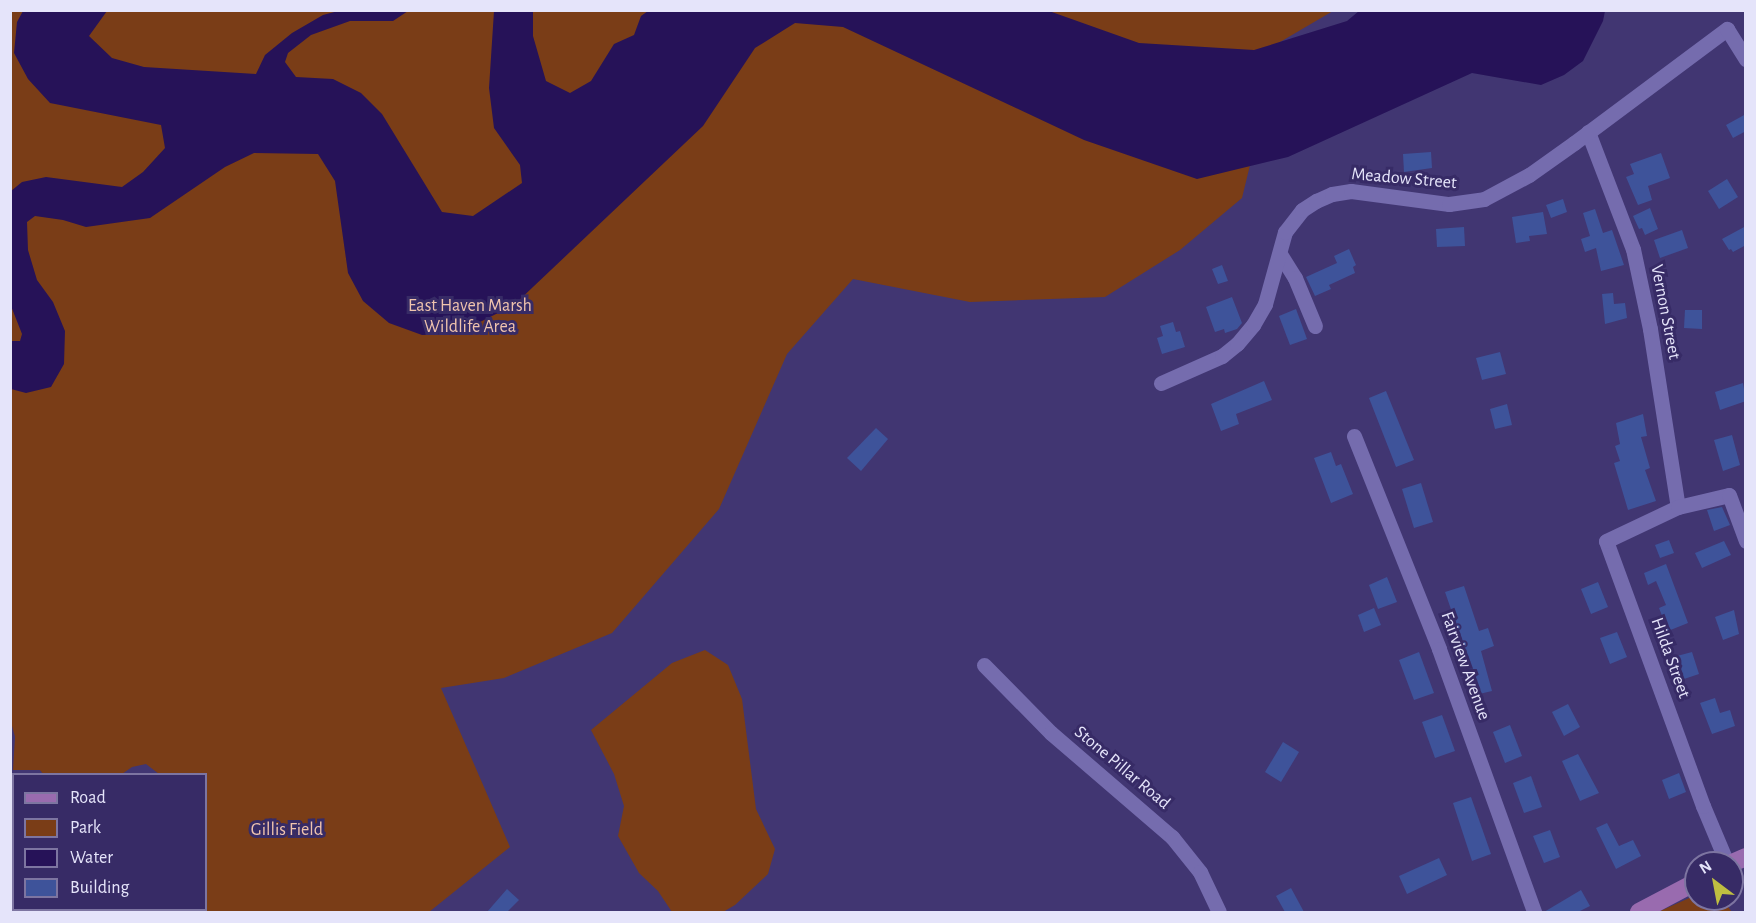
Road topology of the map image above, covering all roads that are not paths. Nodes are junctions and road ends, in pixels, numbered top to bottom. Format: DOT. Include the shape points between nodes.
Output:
graph roads {
  1 [pos="1746,58"];
  2 [pos="1588,132"];
  3 [pos="1280,254"];
  4 [pos="1315,326"];
  5 [pos="1161,383"];
  6 [pos="1354,436"];
  7 [pos="1678,507"];
  8 [pos="1746,541"];
  9 [pos="984,665"];
  10 [pos="1722,851"];
  11 [pos="1684,888"];
  12 [pos="1219,912"];
  13 [pos="1534,912"];
  14 [pos="1639,912"];
  1 -- 2 [label="street, Meadow Street" via="1727,29"];
  2 -- 3 [label="street, Meadow Street" via="1519,181 1468,204 1351,191 1332,194 1302,210 1285,232"];
  2 -- 7 [label="street, Vernon Street" via="1633,249"];
  3 -- 4 [label="street"];
  3 -- 5 [label="street, Meadow Street" via="1265,304 1237,344 1221,356"];
  6 -- 13 [label="street, Fairview Avenue" via="1435,640"];
  7 -- 8 [label="street" via="1729,495"];
  7 -- 10 [label="street, Hilda Street" via="1606,541"];
  9 -- 12 [label="street, Stone Pillar Road" via="1051,733 1172,837 1200,872"];
  11 -- 14 [label="main road"];
}
